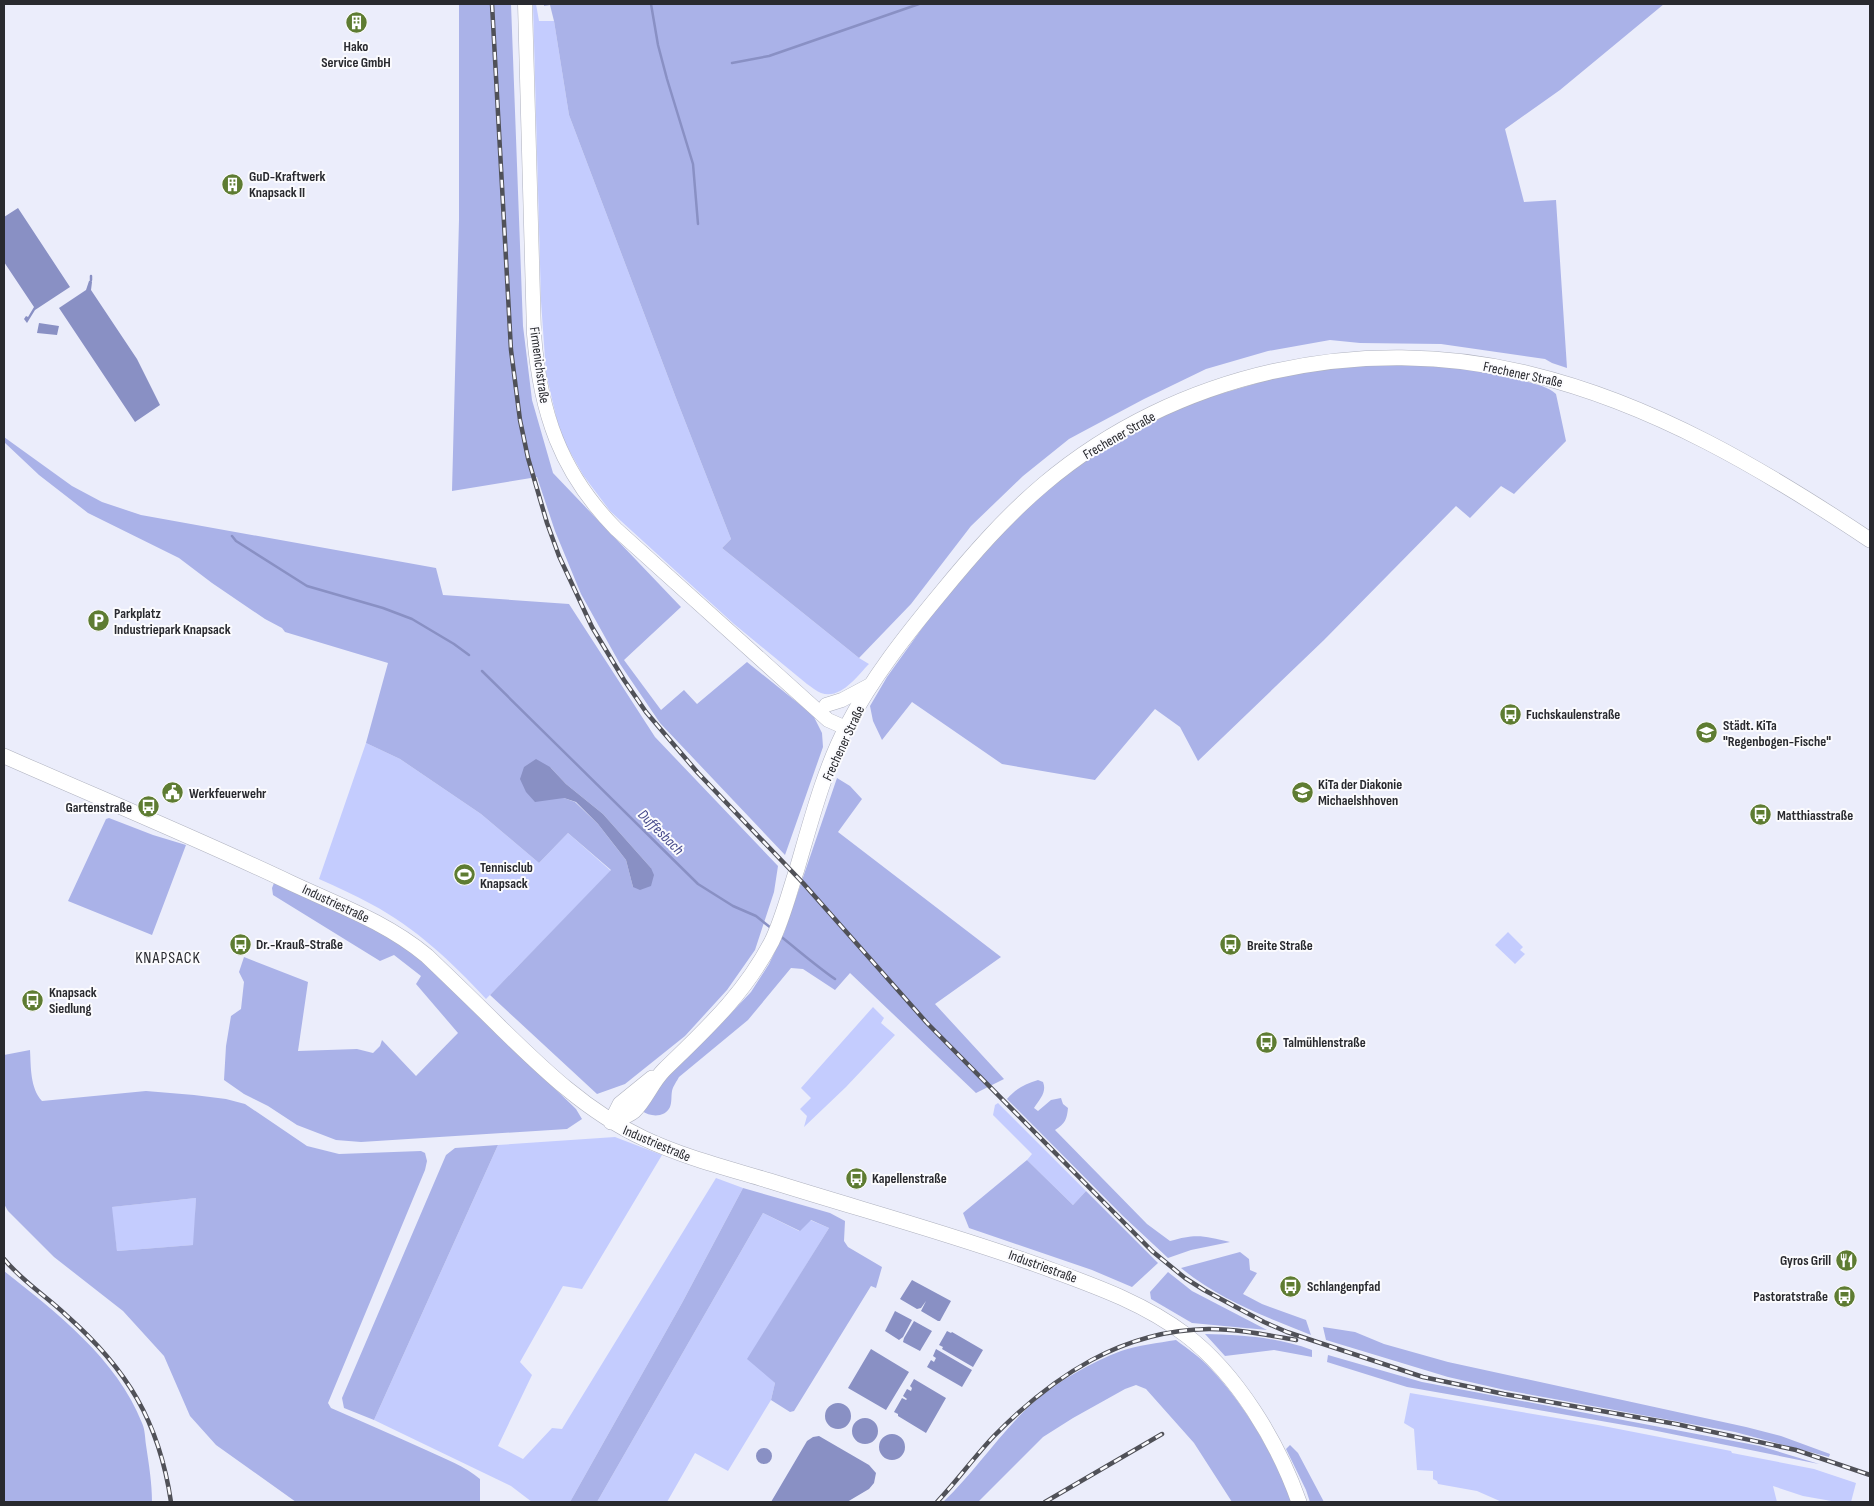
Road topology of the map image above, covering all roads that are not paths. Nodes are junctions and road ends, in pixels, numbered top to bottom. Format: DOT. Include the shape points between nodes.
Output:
graph roads {
  1 [pos="525,4"];
  2 [pos="1870,540"];
  3 [pos="872,684"];
  4 [pos="792,688"];
  5 [pos="826,705"];
  6 [pos="846,728"];
  7 [pos="4,756"];
  8 [pos="611,1122"];
  9 [pos="1299,1502"];
  1 -- 4 [label="street, Firmenichstraße" via="534,334 540,385 556,439 581,486 604,516"];
  2 -- 3 [label="main road, Frechener Straße" via="1716,446 1580,388 1526,372 1461,362 1421,358 1332,361 1264,373 1203,392 1119,431 1080,457 1019,506 987,540 920,618"];
  3 -- 5 [label="street"];
  3 -- 6 [label="main road, Frechener Straße"];
  4 -- 5 [label="street, Firmenichstraße"];
  4 -- 6 [label="street, Firmenichstraße" via="828,720"];
  5 -- 6 [label="street, Firmenichstraße"];
  6 -- 8 [label="main road, Frechener Straße" via="815,806 773,939 743,989 658,1075 632,1113"];
  7 -- 8 [label="main road, Industriestraße" via="235,857 406,939 551,1076"];
  8 -- 9 [label="main road, Industriestraße" via="643,1139 698,1160 1006,1252 1093,1285 1152,1313 1187,1336 1238,1390 1276,1451"];
}
